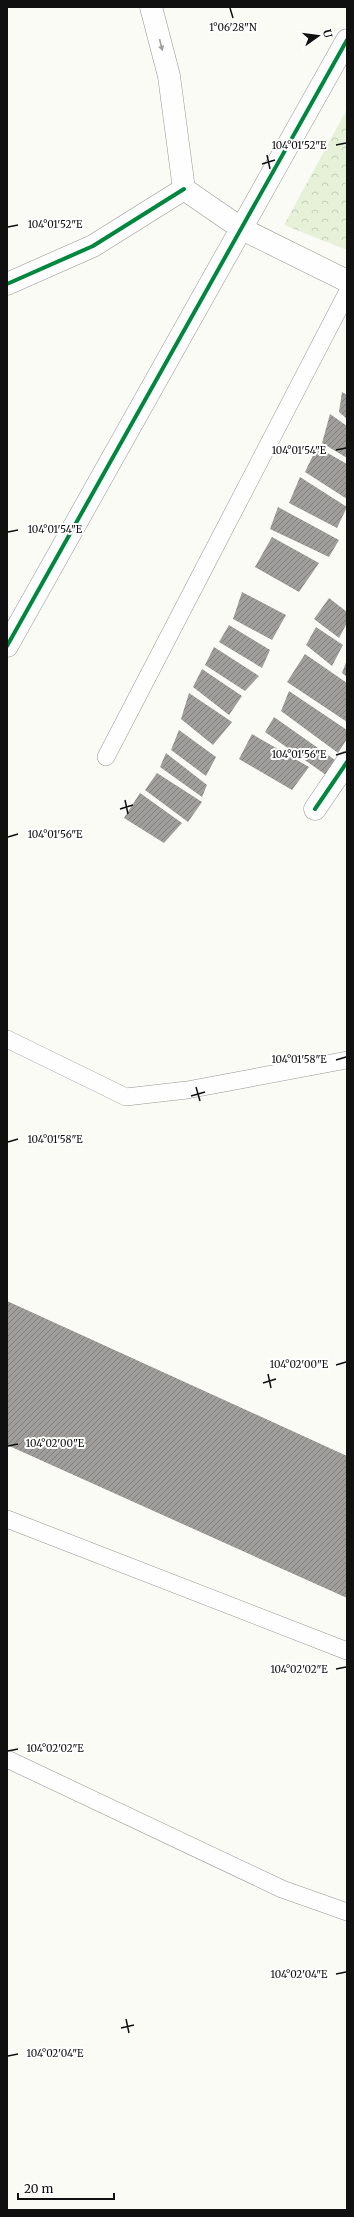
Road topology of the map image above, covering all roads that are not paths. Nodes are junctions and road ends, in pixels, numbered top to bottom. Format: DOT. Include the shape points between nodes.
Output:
graph roads {
  1 [pos="151,7"];
  2 [pos="347,40"];
  3 [pos="184,189"];
  4 [pos="242,229"];
  5 [pos="347,281"];
  6 [pos="7,284"];
  7 [pos="347,294"];
  8 [pos="7,646"];
  9 [pos="106,757"];
  10 [pos="347,762"];
  11 [pos="316,809"];
  12 [pos="7,1039"];
  13 [pos="347,1060"];
  14 [pos="7,1519"];
  15 [pos="347,1651"];
  16 [pos="7,1759"];
  17 [pos="347,1912"];
  1 -- 3 [label="street, one-way" via="169,76"];
  2 -- 4 [label="street"];
  3 -- 4 [label="street"];
  3 -- 6 [label="street" via="93,246"];
  4 -- 5 [label="street"];
  4 -- 8 [label="street"];
  7 -- 9 [label="lane"];
  10 -- 11 [label="street"];
  12 -- 13 [label="lane" via="126,1097 187,1090"];
  14 -- 15 [label="lane"];
  16 -- 17 [label="lane" via="282,1889"];
}
